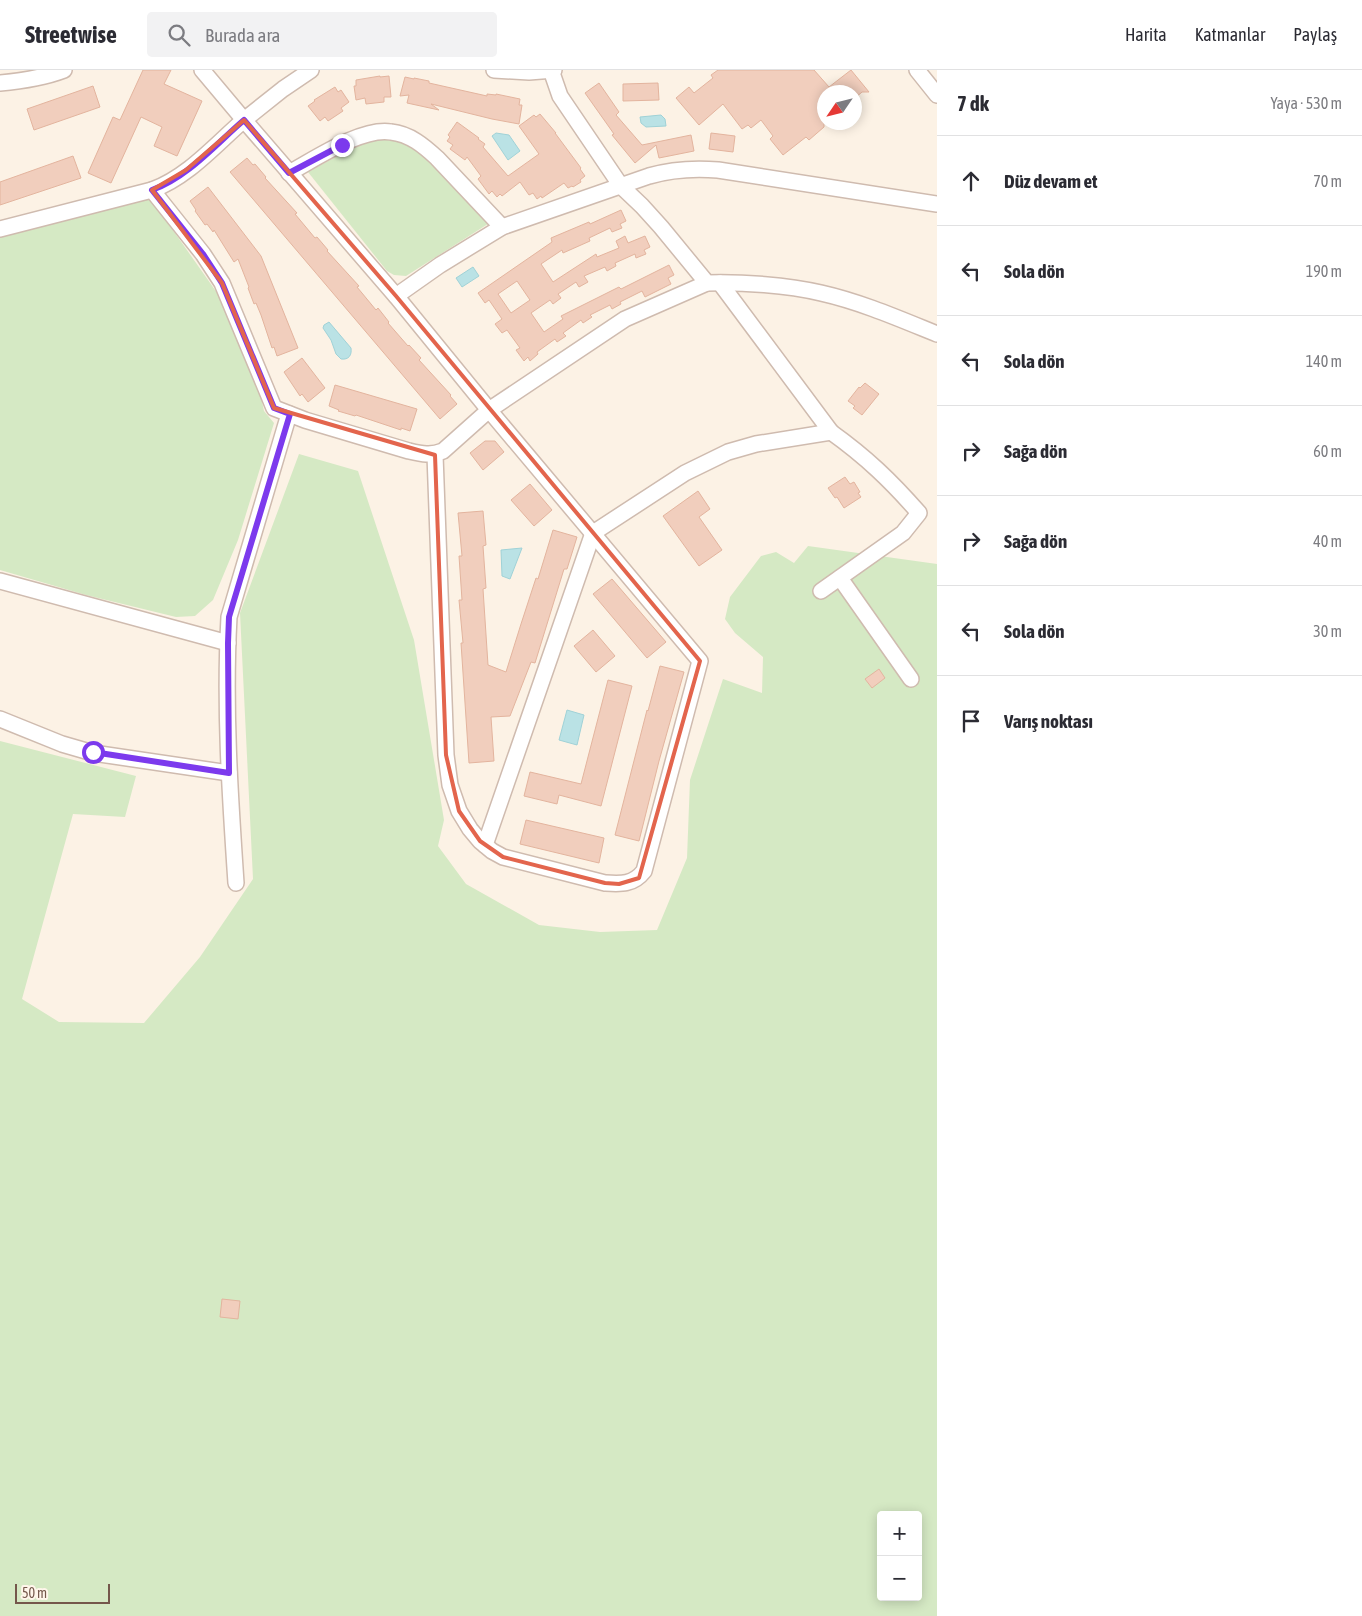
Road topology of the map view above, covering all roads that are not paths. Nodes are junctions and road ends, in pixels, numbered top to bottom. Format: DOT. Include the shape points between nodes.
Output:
graph roads {
  1 [pos="64,70"];
  2 [pos="202,70"];
  3 [pos="311,70"];
  4 [pos="494,70"];
  5 [pos="552,70"];
  6 [pos="917,70"];
  7 [pos="0,83"];
  8 [pos="937,95"];
  9 [pos="244,120"];
  10 [pos="289,173"];
  11 [pos="621,186"];
  12 [pos="152,190"];
  13 [pos="937,204"];
  14 [pos="502,227"];
  15 [pos="0,230"];
  16 [pos="713,283"];
  17 [pos="396,296"];
  18 [pos="937,334"];
  19 [pos="489,410"];
  20 [pos="290,414"];
  21 [pos="831,432"];
  22 [pos="435,455"];
  23 [pos="592,533"];
  24 [pos="840,578"];
  25 [pos="0,582"];
  26 [pos="821,591"];
  27 [pos="228,643"];
  28 [pos="911,679"];
  29 [pos="0,719"];
  30 [pos="229,773"];
  31 [pos="485,845"];
  32 [pos="236,883"];
  1 -- 7 [label="street" via="29,80"];
  2 -- 9 [label="street"];
  3 -- 9 [label="street"];
  4 -- 5 [label="street"];
  5 -- 11 [label="street" via="560,96"];
  6 -- 8 [label="street"];
  9 -- 10 [label="street"];
  9 -- 12 [label="street" via="186,170"];
  10 -- 14 [label="street" via="357,138 381,131 398,133 416,141 437,158"];
  10 -- 17 [label="street"];
  11 -- 13 [label="street" via="667,171 704,169"];
  11 -- 14 [label="street"];
  11 -- 16 [label="street"];
  12 -- 15 [label="street"];
  12 -- 20 [label="street" via="214,270 229,298 274,408"];
  14 -- 17 [label="street"];
  16 -- 18 [label="street" via="736,282 820,293"];
  16 -- 19 [label="street" via="626,319"];
  16 -- 21 [label="street"];
  17 -- 19 [label="street"];
  19 -- 22 [label="street"];
  19 -- 23 [label="street"];
  20 -- 22 [label="street" via="409,451"];
  20 -- 27 [label="street" via="229,617"];
  21 -- 23 [label="street" via="756,444 728,452 685,472"];
  21 -- 24 [label="street" via="876,467 919,513 903,533"];
  22 -- 31 [label="street" via="446,755 450,786 459,811"];
  23 -- 31 [label="street"];
  23 -- 31 [label="street" via="700,662 644,871 630,882 605,883 503,857"];
  24 -- 26 [label="street"];
  24 -- 28 [label="street"];
  25 -- 27 [label="street"];
  27 -- 30 [label="street"];
  29 -- 30 [label="street" via="62,744 93,752"];
  30 -- 32 [label="street"];
}
